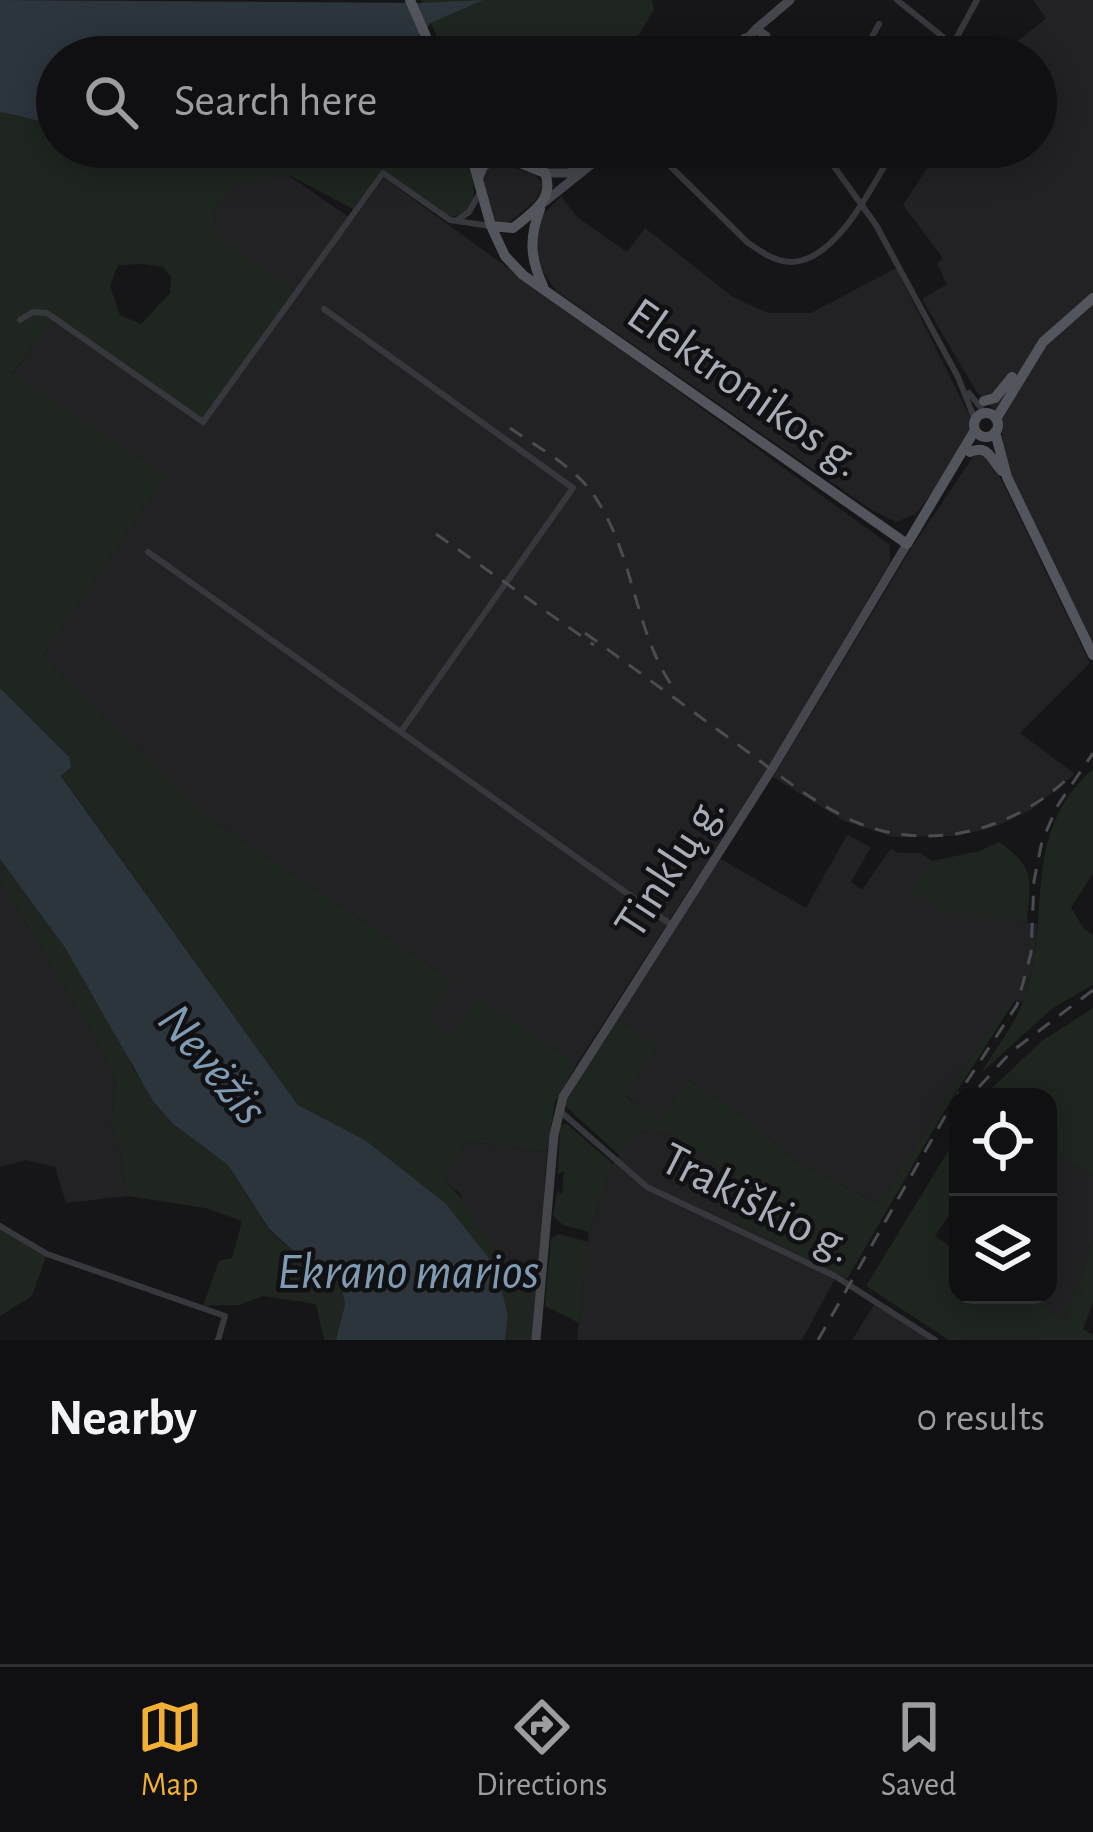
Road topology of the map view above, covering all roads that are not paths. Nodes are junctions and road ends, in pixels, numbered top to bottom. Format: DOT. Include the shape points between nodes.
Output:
graph roads {
  1 [pos="410,0"];
  2 [pos="790,0"];
  3 [pos="897,0"];
  4 [pos="977,0"];
  5 [pos="879,25"];
  6 [pos="757,34"];
  7 [pos="426,36"];
  8 [pos="754,36"];
  9 [pos="873,36"];
  10 [pos="942,36"];
  11 [pos="958,36"];
  12 [pos="475,168"];
  13 [pos="483,168"];
  14 [pos="532,168"];
  15 [pos="581,168"];
  16 [pos="587,168"];
  17 [pos="672,168"];
  18 [pos="836,168"];
  19 [pos="883,168"];
  20 [pos="545,173"];
  21 [pos="479,183"];
  22 [pos="862,203"];
  23 [pos="542,205"];
  24 [pos="454,221"];
  25 [pos="491,226"];
  26 [pos="543,286"];
  27 [pos="1093,298"];
  28 [pos="324,309"];
  29 [pos="20,320"];
  30 [pos="1028,363"];
  31 [pos="983,428"];
  32 [pos="959,462"];
  33 [pos="1005,474"];
  34 [pos="908,544"];
  35 [pos="148,552"];
  36 [pos="1093,655"];
  37 [pos="402,730"];
  38 [pos="673,926"];
  39 [pos="558,1111"];
  40 [pos="0,1226"];
  41 [pos="218,1340"];
  42 [pos="536,1340"];
  43 [pos="935,1340"];
  1 -- 7 [label="main road"];
  2 -- 6 [label="main road"];
  3 -- 10 [label="street"];
  4 -- 11 [label="street"];
  5 -- 9 [label="street"];
  6 -- 8 [label="main road"];
  12 -- 21 [label="main road"];
  13 -- 21 [label="main road"];
  14 -- 20 [label="main road"];
  15 -- 20 [label="main road"];
  16 -- 23 [label="main road"];
  17 -- 22 [label="street" via="776,260 820,252"];
  18 -- 22 [label="street"];
  19 -- 22 [label="street"];
  20 -- 23 [label="main road"];
  21 -- 24 [label="street" via="469,212"];
  21 -- 25 [label="main road"];
  22 -- 31 [label="street"];
  23 -- 25 [label="main road" via="506,231"];
  23 -- 26 [label="main road" via="531,245"];
  24 -- 25 [label="street"];
  24 -- 29 [label="street" via="383,173 203,422 47,313"];
  25 -- 26 [label="main road, Elektronikos g." via="515,268"];
  26 -- 34 [label="main road, Elektronikos g."];
  27 -- 30 [label="main road"];
  28 -- 37 [label="street" via="573,488"];
  30 -- 31 [label="main road"];
  30 -- 31 [label="main road" via="999,394"];
  31 -- 32 [label="main road, Tinklų g."];
  31 -- 32 [label="main road, Tinklų g."];
  31 -- 33 [label="main road"];
  31 -- 33 [label="main road"];
  32 -- 34 [label="main road, Tinklų g."];
  33 -- 36 [label="main road"];
  34 -- 38 [label="main road, Tinklų g."];
  35 -- 37 [label="street"];
  37 -- 38 [label="street"];
  38 -- 39 [label="main road, Tinklų g."];
  39 -- 42 [label="main road, Tinklų g."];
  39 -- 43 [label="street, Trakiškio g." via="639,1182 835,1276"];
  40 -- 41 [label="street" via="47,1254 225,1316"];
}
